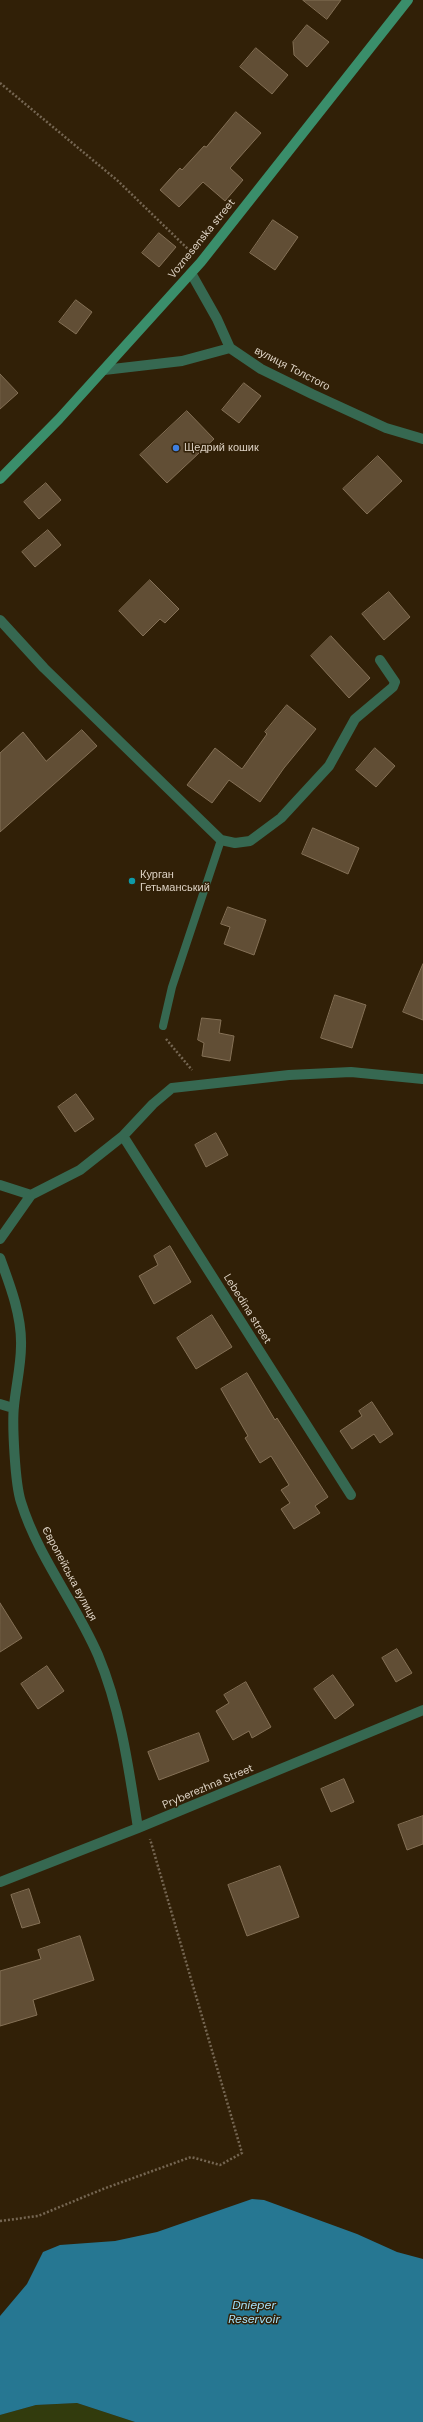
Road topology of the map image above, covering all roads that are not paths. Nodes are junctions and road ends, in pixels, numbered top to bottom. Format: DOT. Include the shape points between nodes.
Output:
graph roads {
  1 [pos="408,0"];
  2 [pos="191,273"];
  3 [pos="230,348"];
  4 [pos="104,370"];
  5 [pos="423,439"];
  6 [pos="0,479"];
  7 [pos="0,620"];
  8 [pos="380,660"];
  9 [pos="221,840"];
  10 [pos="163,1026"];
  11 [pos="423,1079"];
  12 [pos="123,1136"];
  13 [pos="0,1185"];
  14 [pos="31,1195"];
  15 [pos="0,1239"];
  16 [pos="0,1258"];
  17 [pos="0,1404"];
  18 [pos="13,1408"];
  19 [pos="351,1495"];
  20 [pos="423,1710"];
  21 [pos="143,1826"];
  22 [pos="0,1882"];
  1 -- 2 [label="main road, Voznesenska street"];
  2 -- 3 [label="street"];
  2 -- 4 [label="main road, Voznesenska street"];
  3 -- 4 [label="street" via="182,360"];
  3 -- 5 [label="street, вулиця Толстого" via="261,369 312,394 386,428"];
  4 -- 6 [label="main road, Voznesenska street"];
  7 -- 9 [label="street" via="44,668"];
  8 -- 9 [label="street" via="395,682 393,687 355,719 329,766 281,818 250,841 235,843"];
  9 -- 10 [label="lane" via="172,987"];
  11 -- 12 [label="street" via="351,1072 289,1075 172,1088"];
  12 -- 14 [label="street" via="80,1170"];
  12 -- 19 [label="street, Lebedina street"];
  13 -- 14 [label="street"];
  14 -- 15 [label="street"];
  16 -- 18 [label="street, Європейська вулиця" via="14,1295 21,1345"];
  17 -- 18 [label="street"];
  18 -- 21 [label="street, Європейська вулиця" via="20,1500 38,1547 74,1607 98,1656 119,1722"];
  20 -- 21 [label="street, Pryberezhna Street"];
  21 -- 22 [label="street, Pryberezhna Street"];
}
